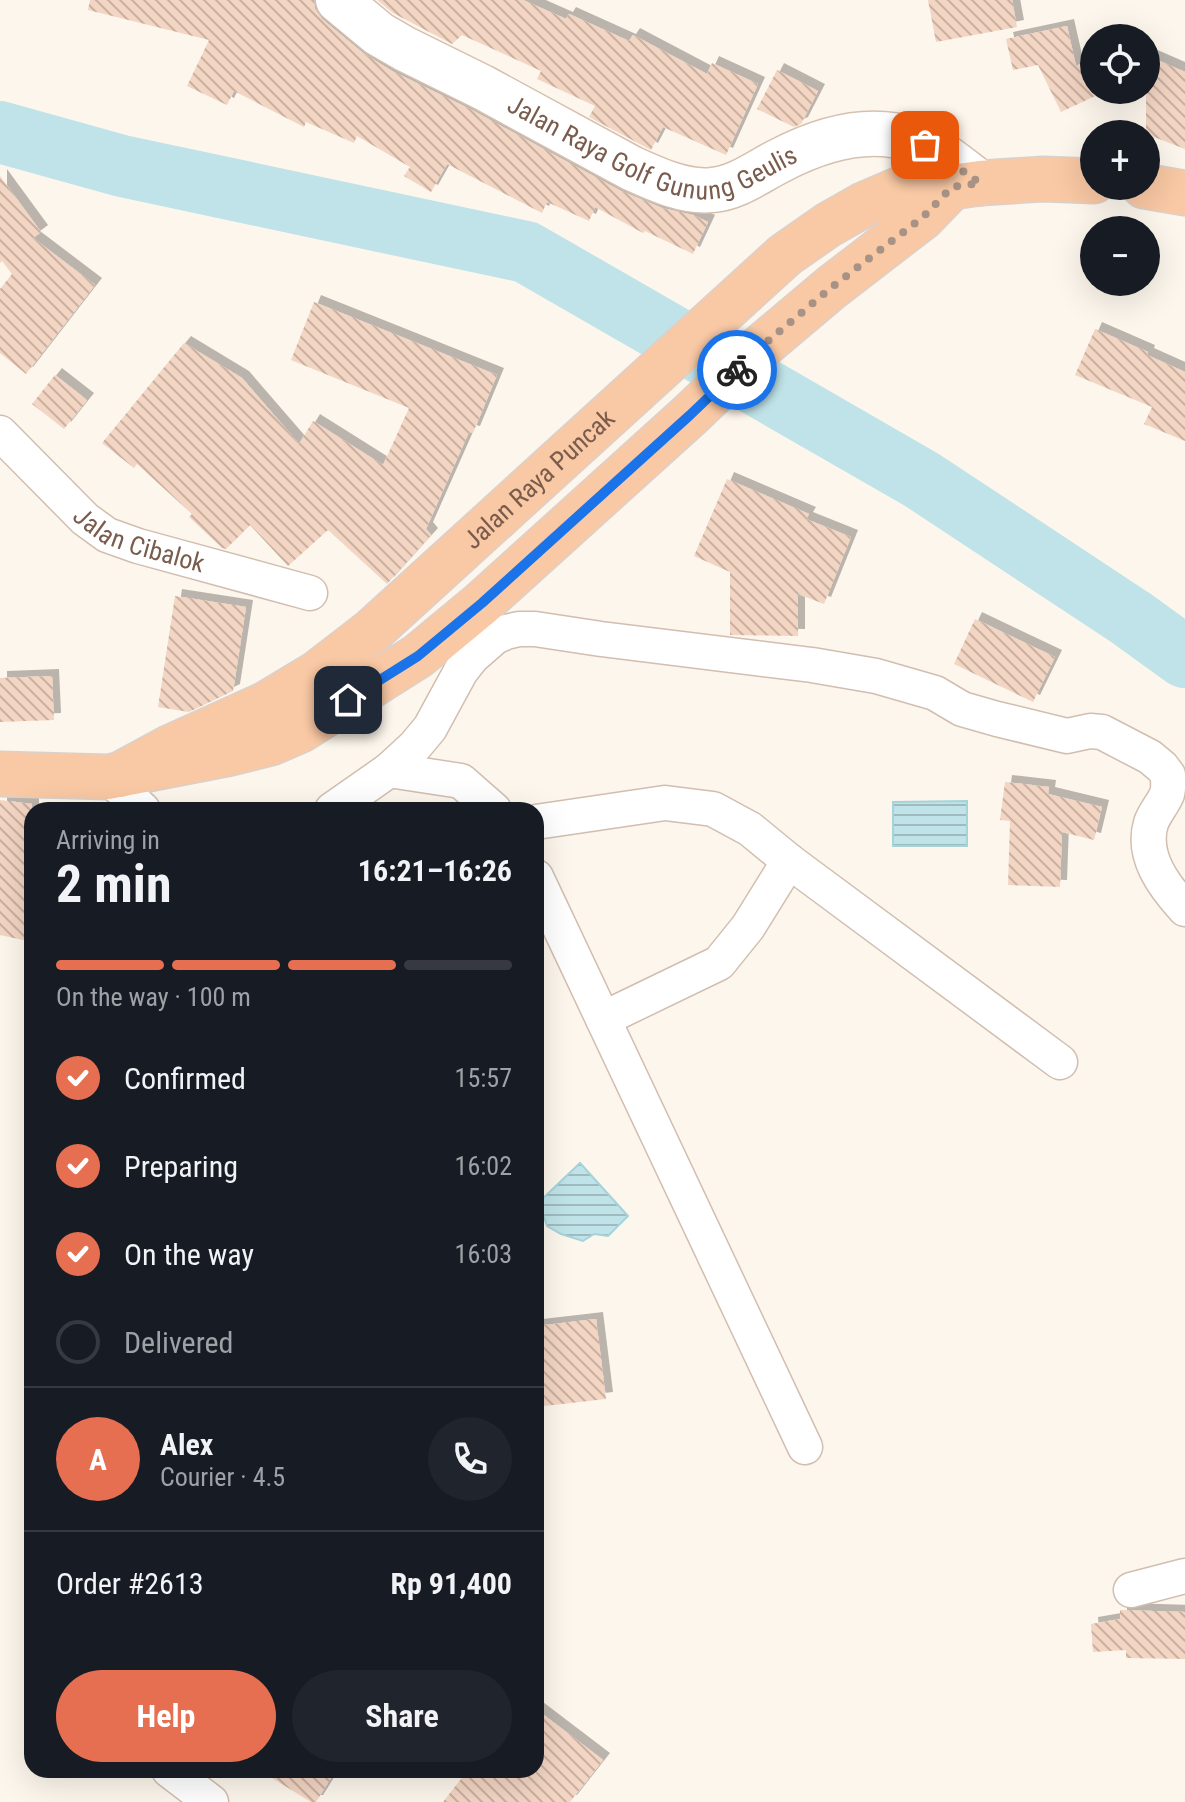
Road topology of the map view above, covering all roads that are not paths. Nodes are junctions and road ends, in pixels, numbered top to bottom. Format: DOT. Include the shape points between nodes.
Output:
graph roads {
  1 [pos="338,0"];
  2 [pos="1080,180"];
  3 [pos="1160,189"];
  4 [pos="940,193"];
  5 [pos="1185,193"];
  6 [pos="0,433"];
  7 [pos="310,593"];
  8 [pos="389,770"];
  9 [pos="0,774"];
  10 [pos="113,776"];
  11 [pos="136,802"];
  12 [pos="343,802"];
  13 [pos="485,802"];
  14 [pos="544,821"];
  15 [pos="789,861"];
  16 [pos="544,894"];
  17 [pos="1185,909"];
  18 [pos="603,1019"];
  19 [pos="1060,1062"];
  20 [pos="805,1447"];
  21 [pos="1185,1576"];
  22 [pos="1131,1590"];
  23 [pos="180,1778"];
  24 [pos="211,1802"];
  1 -- 4 [label="main road, Jalan Raya Golf Gunung Geulis" via="405,49 654,179 694,190 726,188 816,144 871,134 925,145"];
  2 -- 4 [label="highway, Jalan Raya Puncak" via="1043,179"];
  3 -- 5 [label="highway"];
  4 -- 10 [label="highway, Jalan Raya Puncak" via="853,211 785,255 373,630 316,674 172,757"];
  6 -- 7 [label="street, Jalan Cibalok" via="107,535"];
  8 -- 12 [label="street"];
  8 -- 13 [label="street" via="461,781"];
  8 -- 17 [label="street" via="430,728 472,657 506,632 535,629 876,676 935,693 962,709 1067,736 1102,732 1150,757 1168,775 1166,796 1151,823 1151,854 1163,882"];
  9 -- 10 [label="highway, Jalan Raya Puncak"];
  10 -- 11 [label="street"];
  14 -- 15 [label="street" via="665,803 713,809 750,829"];
  15 -- 18 [label="street" via="719,963"];
  15 -- 19 [label="street"];
  16 -- 18 [label="street"];
  18 -- 20 [label="street"];
  21 -- 22 [label="street"];
  23 -- 24 [label="street"];
}
